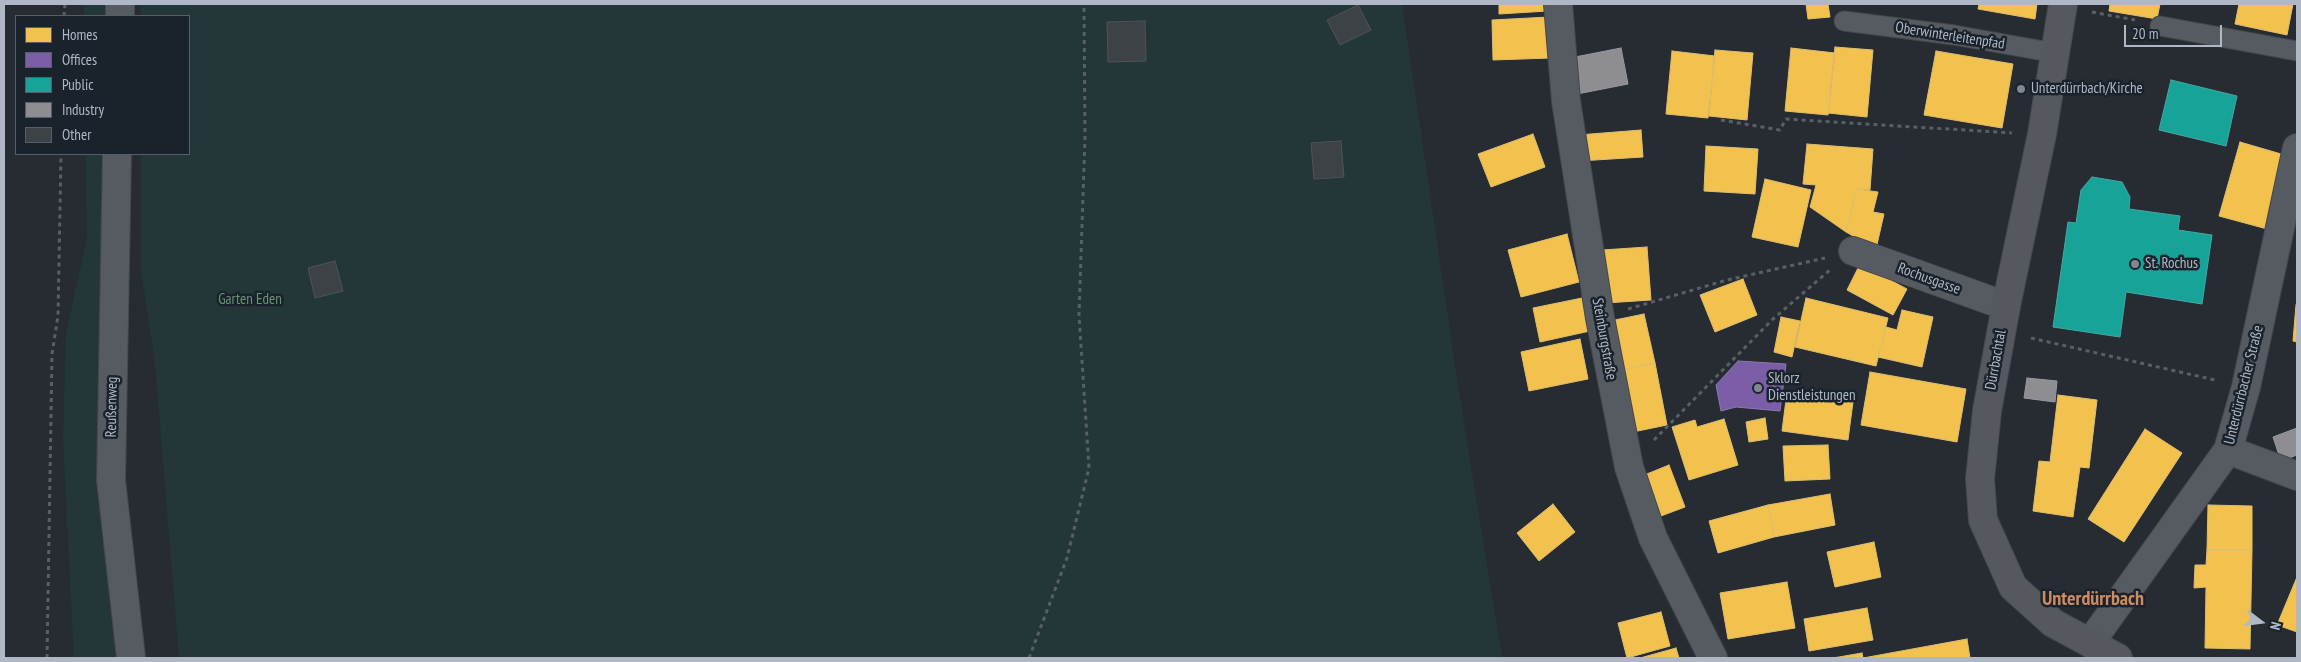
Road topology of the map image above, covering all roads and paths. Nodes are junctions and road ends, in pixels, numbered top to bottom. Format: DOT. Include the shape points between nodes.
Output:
graph roads {
  1 [pos="1084,4"];
  2 [pos="1558,4"];
  3 [pos="2063,5"];
  4 [pos="1844,21"];
  5 [pos="2160,26"];
  6 [pos="2297,51"];
  7 [pos="2055,52"];
  8 [pos="1721,120"];
  9 [pos="2042,134"];
  10 [pos="2297,148"];
  11 [pos="61,155"];
  12 [pos="117,155"];
  13 [pos="1852,251"];
  14 [pos="2006,306"];
  15 [pos="1600,318"];
  16 [pos="2001,335"];
  17 [pos="2246,387"];
  18 [pos="1673,420"];
  19 [pos="2228,450"];
  20 [pos="2297,476"];
  21 [pos="2090,643"];
  22 [pos="47,658"];
  23 [pos="131,658"];
  24 [pos="1029,658"];
  25 [pos="1712,658"];
  26 [pos="2118,658"];
  1 -- 24 [label="path" via="1085,137 1079,315 1089,468 1067,558"];
  2 -- 15 [label="street, Steinburgstraße" via="1566,101"];
  3 -- 5 [label="path"];
  3 -- 7 [label="street, Dürrbachtal"];
  4 -- 7 [label="lane, Oberwinterleitenpfad"];
  5 -- 6 [label="lane"];
  7 -- 9 [label="street, Dürrbachtal"];
  8 -- 9 [label="path" via="1780,130 1786,119"];
  9 -- 14 [label="street, Dürrbachtal"];
  10 -- 17 [label="street, Unterdürrbacher Straße"];
  11 -- 22 [label="path" via="58,316 52,354"];
  12 -- 23 [label="street, Reußenweg" via="111,480"];
  13 -- 14 [label="street, Rochusgasse"];
  13 -- 15 [label="path" via="1727,280"];
  13 -- 18 [label="path" via="1773,318"];
  14 -- 16 [label="street, Dürrbachtal"];
  15 -- 25 [label="street, Steinburgstraße" via="1629,467 1653,538"];
  16 -- 17 [label="path" via="2039,339"];
  16 -- 21 [label="street, Dürrbachtal" via="1987,411 1980,479 1984,520 2013,587 2053,623"];
  17 -- 19 [label="street, Unterdürrbacher Straße"];
  19 -- 20 [label="street"];
  19 -- 21 [label="street, Unterdürrbacher Straße"];
  21 -- 26 [label="street, Dürrbachtal"];
}
